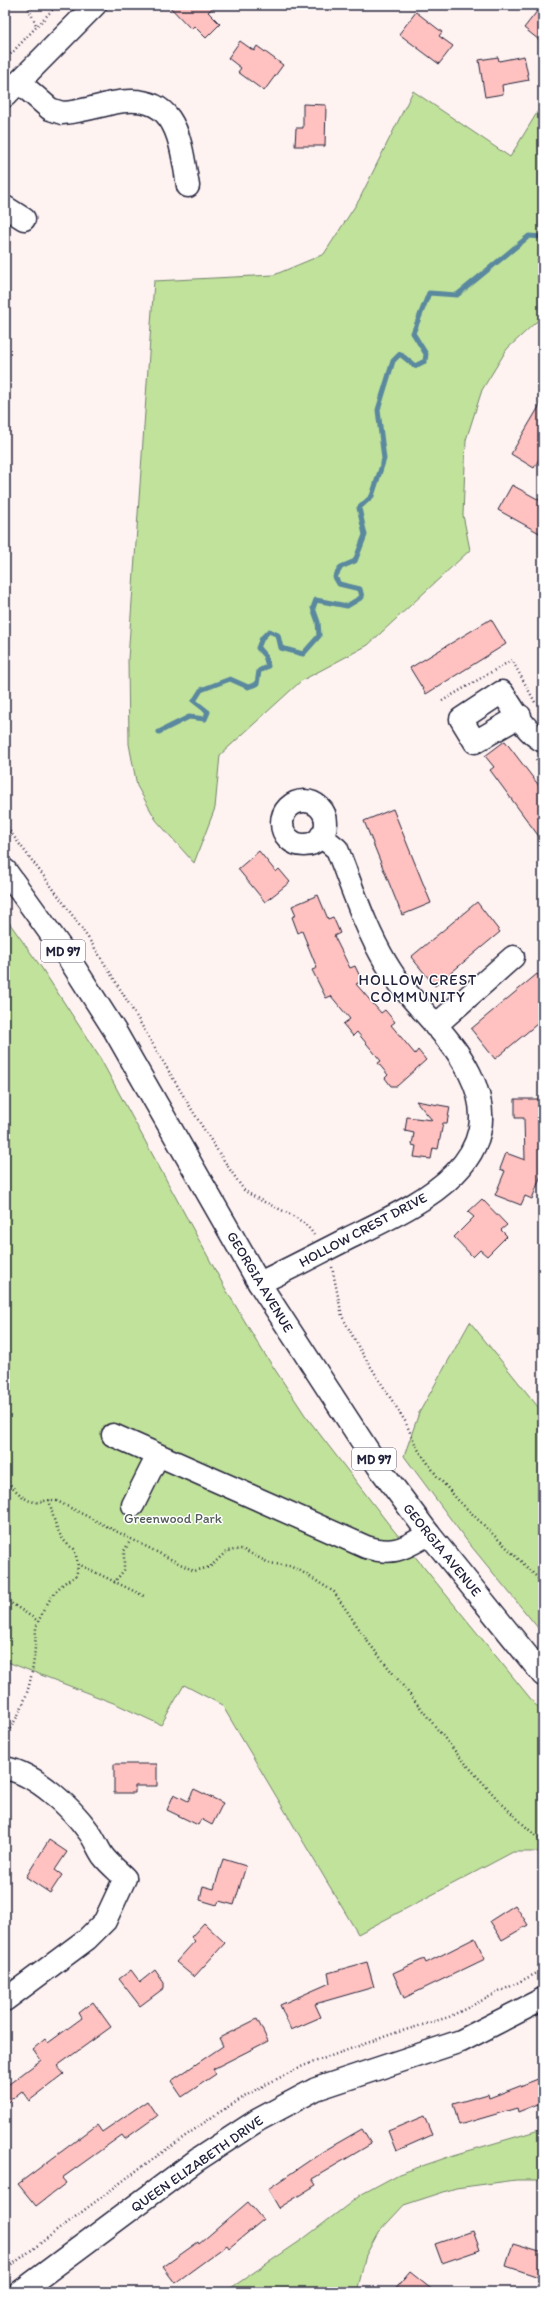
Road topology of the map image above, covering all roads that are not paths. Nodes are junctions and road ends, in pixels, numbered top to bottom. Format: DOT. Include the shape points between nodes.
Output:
graph roads {
  1 [pos="95,5"];
  2 [pos="12,89"];
  3 [pos="188,186"];
  4 [pos="5,207"];
  5 [pos="24,219"];
  6 [pos="520,716"];
  7 [pos="543,742"];
  8 [pos="321,836"];
  9 [pos="5,870"];
  10 [pos="513,957"];
  11 [pos="435,1026"];
  12 [pos="259,1282"];
  13 [pos="113,1435"];
  14 [pos="158,1455"];
  15 [pos="133,1505"];
  16 [pos="429,1534"];
  17 [pos="543,1675"];
  18 [pos="5,1768"];
  19 [pos="543,1999"];
  20 [pos="5,2000"];
  21 [pos="20,2292"];
  1 -- 2 [label="street"];
  2 -- 3 [label="street" via="62,113 139,100 153,104 174,124 180,136"];
  4 -- 5 [label="street"];
  6 -- 7 [label="street" via="533,736"];
  8 -- 11 [label="street, HOLLOW CREST DRIVE" via="337,849 385,963"];
  9 -- 12 [label="street, GEORGIA AVENUE / MD 97" via="69,959 119,1037"];
  10 -- 11 [label="street"];
  11 -- 12 [label="street, HOLLOW CREST DRIVE" via="461,1058 477,1090 479,1128 465,1162 452,1178 420,1202"];
  12 -- 16 [label="street, GEORGIA AVENUE / MD 97" via="378,1466"];
  13 -- 14 [label="street"];
  14 -- 15 [label="street"];
  14 -- 16 [label="street" via="335,1534 380,1551 401,1550"];
  16 -- 17 [label="street, GEORGIA AVENUE / MD 97"];
  18 -- 20 [label="street" via="19,1771 32,1779 73,1812 90,1833 103,1857 125,1878 104,1921 96,1930"];
  19 -- 21 [label="street, QUEEN ELIZABETH DRIVE" via="461,2041 316,2089 258,2120 197,2160"];
}
